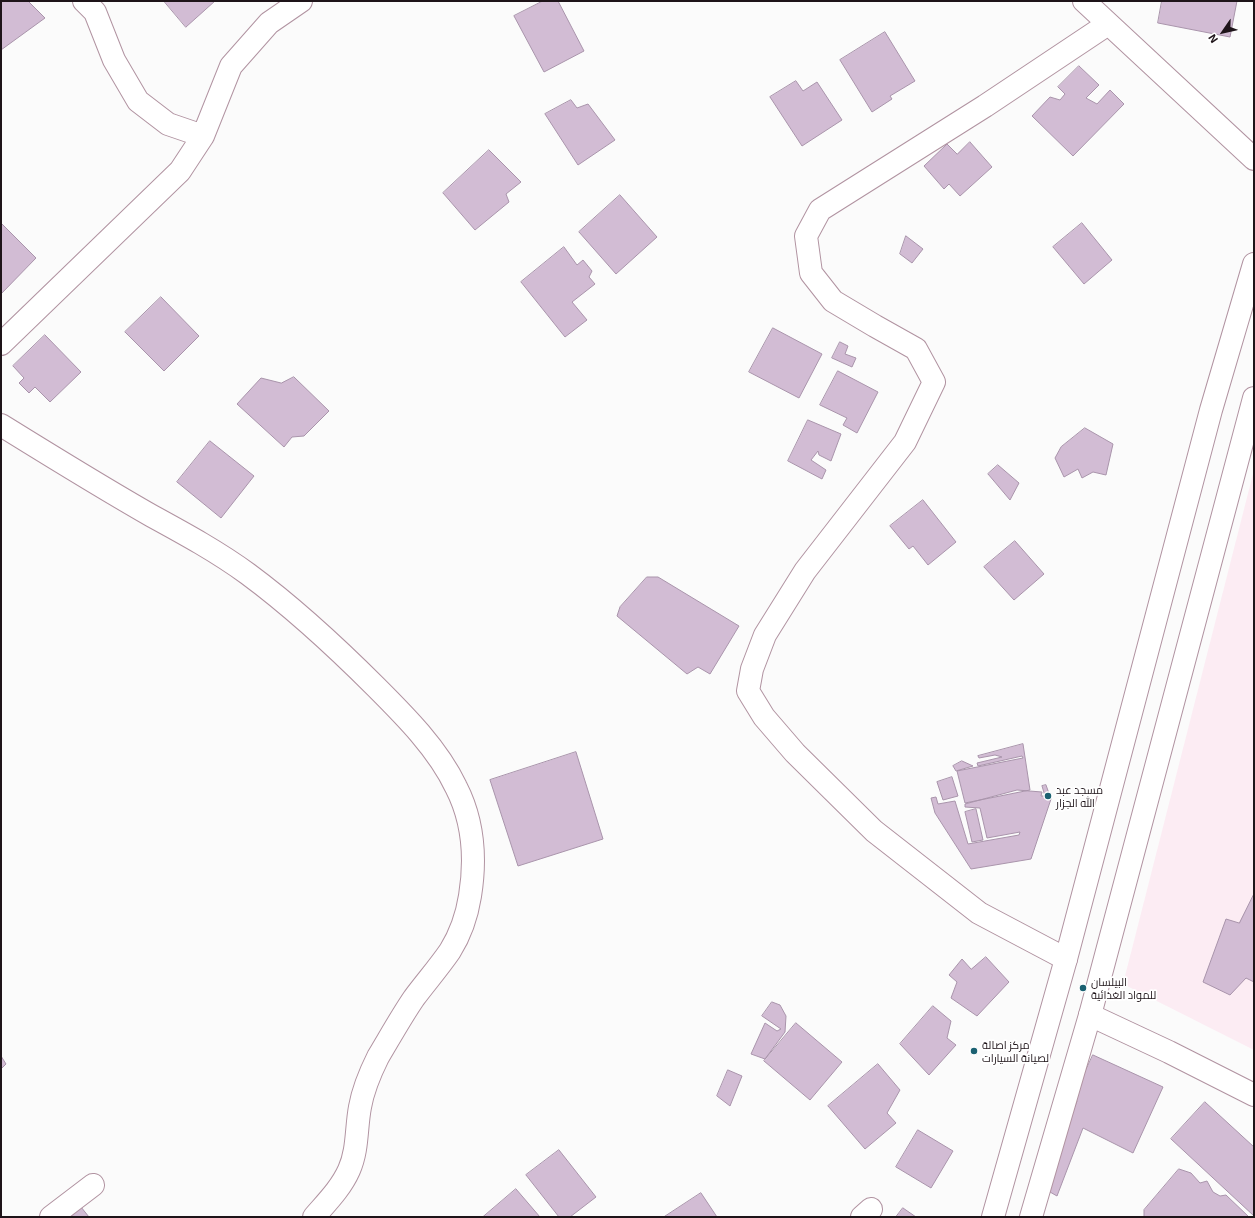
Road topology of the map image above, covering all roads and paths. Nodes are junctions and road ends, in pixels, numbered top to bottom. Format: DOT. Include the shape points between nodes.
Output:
graph roads {
  1 [pos="84,1"];
  2 [pos="301,1"];
  3 [pos="1084,1"];
  4 [pos="1108,24"];
  5 [pos="203,136"];
  6 [pos="1254,160"];
  7 [pos="1254,264"];
  8 [pos="1,344"];
  9 [pos="1254,398"];
  10 [pos="1,426"];
  11 [pos="1066,959"];
  12 [pos="1090,1014"];
  13 [pos="1254,1095"];
  14 [pos="93,1185"];
  15 [pos="51,1217"];
  16 [pos="314,1217"];
  17 [pos="993,1217"];
  18 [pos="1031,1217"];
  1 -- 5 [label="street" via="95,12 114,60 138,101 168,124"];
  2 -- 5 [label="street" via="269,23 231,66"];
  3 -- 4 [label="street"];
  4 -- 6 [label="street"];
  4 -- 11 [label="street" via="985,106 820,210 806,236 811,273 833,301 916,349 934,382 905,442 805,571 765,635 752,669 748,691 764,717 795,753 874,832 979,913"];
  5 -- 8 [label="street" via="180,171"];
  7 -- 11 [label="street" via="1209,417"];
  9 -- 12 [label="street"];
  10 -- 16 [label="street" via="210,549 276,596 347,657 387,698 443,763 457,788 467,814 473,870 470,899 462,926 450,951 414,999 372,1068 360,1107 350,1169 340,1187"];
  11 -- 17 [label="street"];
  12 -- 13 [label="street"];
  12 -- 18 [label="street"];
  14 -- 15 [label="street"];
}
